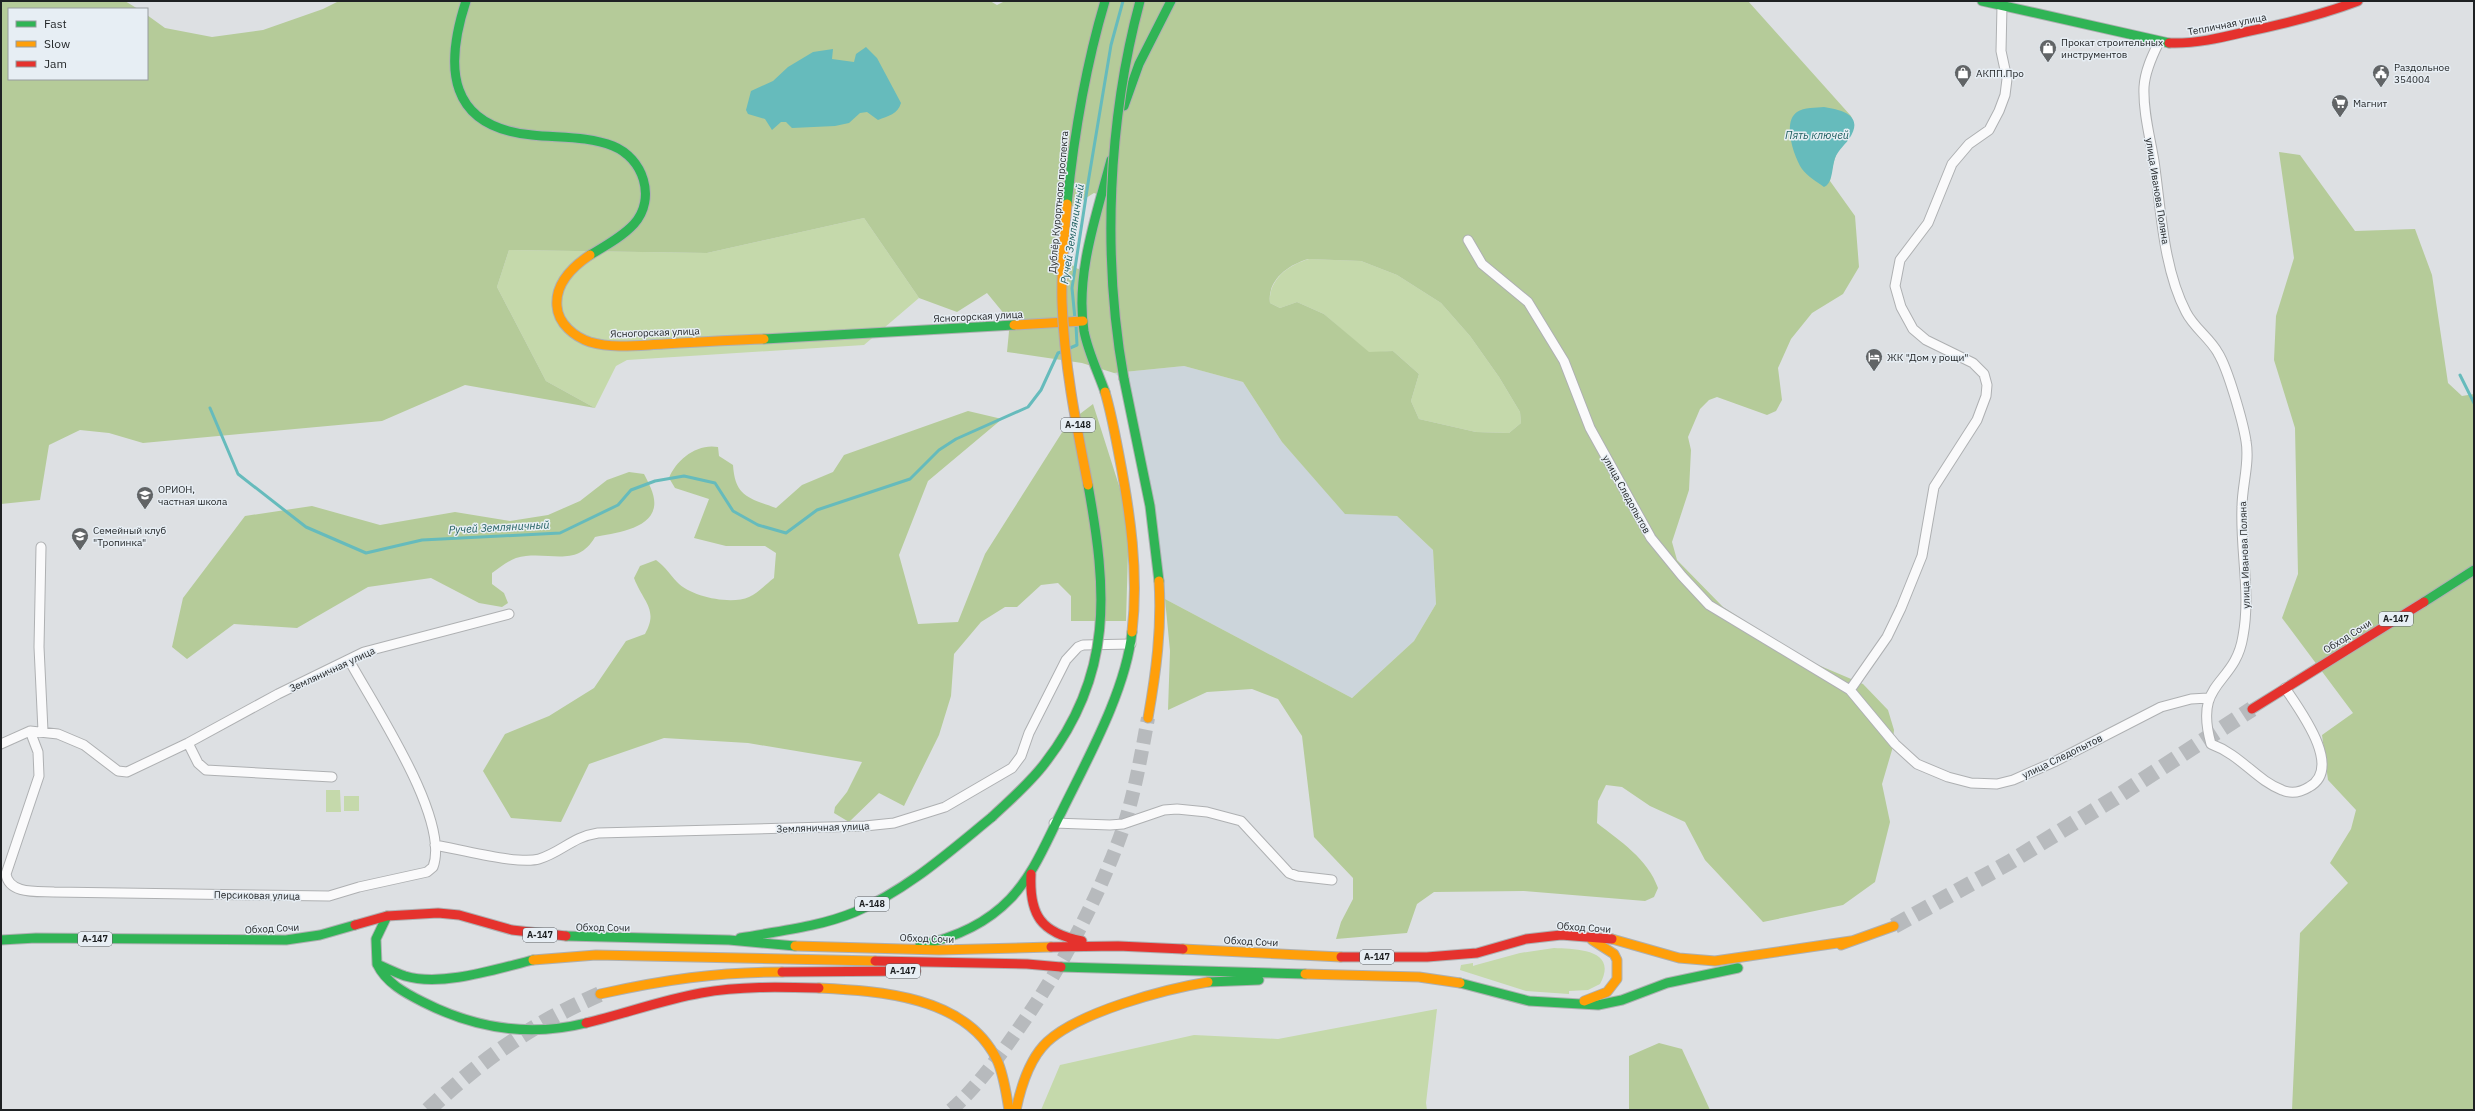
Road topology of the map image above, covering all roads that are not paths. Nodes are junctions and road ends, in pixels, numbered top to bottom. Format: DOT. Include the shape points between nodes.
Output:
graph roads {
  1 [pos="466,1"];
  2 [pos="1105,1"];
  3 [pos="1140,1"];
  4 [pos="1171,1"];
  5 [pos="1982,1"];
  6 [pos="2358,1"];
  7 [pos="2002,6"];
  8 [pos="2159,42"];
  9 [pos="1468,240"];
  10 [pos="1083,321"];
  11 [pos="41,547"];
  12 [pos="2474,570"];
  13 [pos="509,614"];
  14 [pos="1131,644"];
  15 [pos="349,660"];
  16 [pos="2285,688"];
  17 [pos="1850,690"];
  18 [pos="2208,698"];
  19 [pos="2252,709"];
  20 [pos="1148,718"];
  21 [pos="30,731"];
  22 [pos="43,731"];
  23 [pos="188,743"];
  24 [pos="1,744"];
  25 [pos="332,777"];
  26 [pos="1054,823"];
  27 [pos="435,845"];
  28 [pos="1031,873"];
  29 [pos="1332,880"];
  30 [pos="387,916"];
  31 [pos="1894,926"];
  32 [pos="1585,937"];
  33 [pos="1,940"];
  34 [pos="729,940"];
  35 [pos="1850,941"];
  36 [pos="1118,946"];
  37 [pos="897,948"];
  38 [pos="377,964"];
  39 [pos="1046,967"];
  40 [pos="1302,973"];
  41 [pos="600,994"];
  42 [pos="1575,1004"];
  43 [pos="1009,1110"];
  44 [pos="1016,1110"];
  1 -- 10 [label="main road, Ясногорская улица" via="456,31 451,60 456,86 478,116 497,128 519,134 611,145 628,155 639,167 645,180 645,195 636,222 579,262 566,275 558,291 556,306 561,320 569,332 584,342 628,346"];
  2 -- 34 [label="main road, Дублёр Курортного проспекта / А-148, bridge" via="1096,28 1077,120 1062,279 1069,382 1102,560 1102,624 1090,681 1064,735 1027,784 992,817 919,875 872,904 812,925"];
  3 -- 20 [label="main road, bridge" via="1129,51 1117,130 1110,230 1112,299 1124,379 1154,524 1159,573 1158,659"];
  4 -- 10 [label="main road" via="1139,64 1127,96 1087,266"];
  5 -- 7 [label="main road, Тепличная улица"];
  6 -- 8 [label="main road, Тепличная улица" via="2330,12 2205,41 2176,44"];
  7 -- 8 [label="main road, Тепличная улица"];
  7 -- 17 [label="street" via="2001,51 2006,79 2005,95 1999,111 1989,130 1968,144 1952,164 1928,223 1900,260 1894,286 1901,307 1913,329 1926,340 1973,363 1984,374 1986,396 1977,420 1934,487 1922,556 1902,608 1887,637"];
  8 -- 18 [label="street, улица Иванова Поляна" via="2146,78 2145,101 2159,211 2169,258 2186,312 2218,353 2246,441 2248,458 2242,509 2246,579 2243,638 2233,663"];
  9 -- 17 [label="street, улица Следопытов" via="1482,264 1528,302 1564,361 1590,428 1651,538 1682,576 1709,605"];
  10 -- 14 [label="main road" via="1087,342 1108,406 1123,484 1134,581"];
  11 -- 22 [label="street" via="39,647"];
  12 -- 16 [label="main road, Обход Сочи / А-147"];
  13 -- 15 [label="street, Земляничная улица" via="376,647"];
  14 -- 26 [label="main road" via="1126,666 1100,731"];
  14 -- 27 [label="street, Земляничная улица" via="1078,647 1066,660 1015,765 945,807 894,823 858,827 598,833 571,841 546,857 525,861"];
  15 -- 23 [label="street, Земляничная улица" via="278,694"];
  15 -- 27 [label="street, Персиковая улица" via="421,792"];
  16 -- 18 [label="street" via="2314,732 2321,757 2319,778 2313,785 2296,792 2284,791 2273,785 2233,753 2212,744 2206,719"];
  16 -- 19 [label="main road, Обход Сочи / А-147"];
  17 -- 18 [label="street, улица Следопытов" via="1895,744 1917,764 1971,783 1997,784 2013,780 2054,762 2161,707 2191,699"];
  21 -- 22 [label="street, Земляничная улица"];
  21 -- 24 [label="street, Земляничная улица"];
  21 -- 27 [label="street, Персиковая улица" via="38,752 40,776 6,874 11,884 24,890 329,896 373,883 427,872 436,860"];
  22 -- 23 [label="street, Земляничная улица" via="80,742 122,772 127,772"];
  23 -- 25 [label="street" via="198,763 206,770"];
  26 -- 28 [label="main road"];
  26 -- 29 [label="street" via="1087,826 1123,824 1164,810 1201,811 1241,821 1289,873"];
  28 -- 36 [label="main road, А-147" via="1030,902 1043,924 1068,939"];
  28 -- 37 [label="main road, А-147" via="1004,906 985,922 933,943"];
  30 -- 33 [label="main road, Обход Сочи / А-147" via="320,935 286,940"];
  30 -- 34 [label="main road, Обход Сочи / А-147" via="432,913 459,915 512,930 552,936"];
  30 -- 38 [label="main road" via="376,939"];
  31 -- 35 [label="main road, Обход Сочи / А-147"];
  32 -- 35 [label="main road, Обход Сочи / А-147" via="1608,938 1660,954 1696,960 1735,959"];
  32 -- 36 [label="main road, Обход Сочи / А-147" via="1541,937 1477,952 1427,957 1351,957"];
  32 -- 42 [label="main road, А-147" via="1603,945 1614,954 1617,960 1617,979 1607,992"];
  34 -- 37 [label="main road, Обход Сочи / А-147" via="809,947"];
  35 -- 42 [label="main road, Обход Сочи / А-147" via="1800,957 1667,983 1612,1003"];
  36 -- 37 [label="main road, Обход Сочи / А-147" via="946,950"];
  38 -- 39 [label="main road, А-147" via="406,976 423,979 466,976 543,958 596,955 965,962"];
  38 -- 43 [label="main road" via="386,979 431,1007 481,1024 526,1030 575,1026 679,998 725,989 794,987 860,990 894,995 942,1011 982,1039 996,1058"];
  39 -- 40 [label="main road, Обход Сочи / А-147"];
  39 -- 41 [label="main road, А-147" via="1007,970 760,972 700,975"];
  40 -- 42 [label="main road, Обход Сочи / А-147" via="1436,978 1513,998"];
  40 -- 44 [label="main road, А-147" via="1278,979 1200,983 1084,1019 1056,1034 1036,1056 1023,1079"];
}
